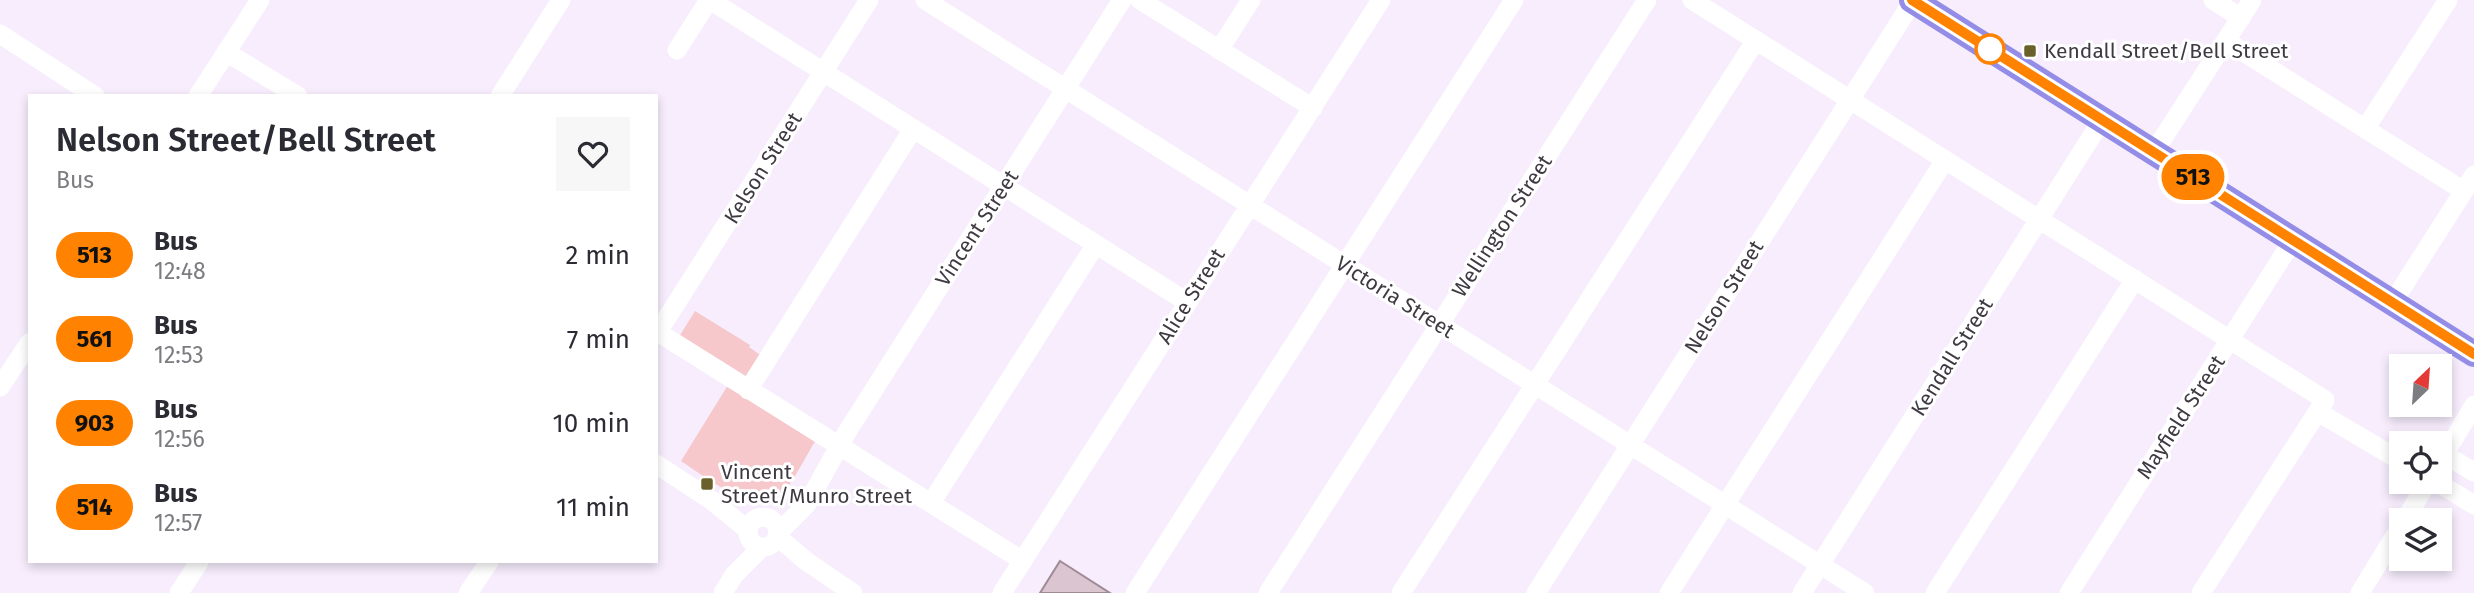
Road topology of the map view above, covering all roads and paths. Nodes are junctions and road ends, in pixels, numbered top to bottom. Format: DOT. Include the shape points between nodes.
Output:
graph roads {
  1 [pos="260,0"];
  2 [pos="561,0"];
  3 [pos="710,0"];
  4 [pos="869,0"];
  5 [pos="925,0"];
  6 [pos="1122,0"];
  7 [pos="1140,0"];
  8 [pos="1251,0"];
  9 [pos="1381,0"];
  10 [pos="1514,0"];
  11 [pos="1647,0"];
  12 [pos="1692,0"];
  13 [pos="1912,0"];
  14 [pos="2213,0"];
  15 [pos="2252,0"];
  16 [pos="2448,0"];
  17 [pos="2241,18"];
  18 [pos="0,34"];
  19 [pos="1756,40"];
  20 [pos="2226,41"];
  21 [pos="677,50"];
  22 [pos="1219,50"];
  23 [pos="226,52"];
  24 [pos="823,72"];
  25 [pos="1066,89"];
  26 [pos="92,94"];
  27 [pos="199,94"];
  28 [pos="295,94"];
  29 [pos="501,94"];
  30 [pos="1850,99"];
  31 [pos="1312,108"];
  32 [pos="2102,120"];
  33 [pos="914,129"];
  34 [pos="2365,129"];
  35 [pos="2154,152"];
  36 [pos="1945,160"];
  37 [pos="2469,183"];
  38 [pos="1004,186"];
  39 [pos="1250,204"];
  40 [pos="2039,219"];
  41 [pos="2293,240"];
  42 [pos="1096,244"];
  43 [pos="1345,265"];
  44 [pos="2135,279"];
  45 [pos="1187,302"];
  46 [pos="2393,302"];
  47 [pos="1439,325"];
  48 [pos="658,331"];
  49 [pos="658,334"];
  50 [pos="2231,340"];
  51 [pos="28,345"];
  52 [pos="2474,354"];
  53 [pos="1534,385"];
  54 [pos="0,387"];
  55 [pos="748,390"];
  56 [pos="2474,405"];
  57 [pos="2318,412"];
  58 [pos="2452,441"];
  59 [pos="1630,445"];
  60 [pos="834,452"];
  61 [pos="2389,454"];
  62 [pos="2452,462"];
  63 [pos="658,465"];
  64 [pos="2474,472"];
  65 [pos="2452,491"];
  66 [pos="931,503"];
  67 [pos="1725,505"];
  68 [pos="2474,505"];
  69 [pos="763,533"];
  70 [pos="2389,546"];
  71 [pos="1023,561"];
  72 [pos="198,563"];
  73 [pos="488,563"];
  74 [pos="1820,565"];
  75 [pos="179,593"];
  76 [pos="468,593"];
  77 [pos="723,593"];
  78 [pos="853,593"];
  79 [pos="1002,593"];
  80 [pos="1135,593"];
  81 [pos="1268,593"];
  82 [pos="1401,593"];
  83 [pos="1536,593"];
  84 [pos="1669,593"];
  85 [pos="1802,593"];
  86 [pos="1865,593"];
  87 [pos="1935,593"];
  88 [pos="2069,593"];
  89 [pos="2201,593"];
  90 [pos="2360,593"];
  1 -- 23 [label="street"];
  2 -- 29 [label="street"];
  3 -- 21 [label="street"];
  3 -- 24 [label="street"];
  4 -- 24 [label="street, Kelson Street"];
  5 -- 25 [label="street, Victoria Street"];
  6 -- 25 [label="street, Vincent Street"];
  7 -- 22 [label="street"];
  8 -- 22 [label="street"];
  9 -- 31 [label="street, Alice Street"];
  10 -- 43 [label="street"];
  11 -- 47 [label="street, Wellington Street"];
  12 -- 19 [label="street"];
  13 -- 30 [label="street, Nelson Street"];
  13 -- 32 [label="highway"];
  14 -- 17 [label="street"];
  15 -- 17 [label="street"];
  16 -- 34 [label="street"];
  17 -- 20 [label="street"];
  18 -- 26 [label="street"];
  19 -- 30 [label="street"];
  19 -- 53 [label="street"];
  20 -- 34 [label="street"];
  20 -- 35 [label="street"];
  22 -- 31 [label="street"];
  23 -- 27 [label="street"];
  23 -- 28 [label="street"];
  24 -- 33 [label="street"];
  24 -- 48 [label="street, Kelson Street"];
  25 -- 38 [label="street, Vincent Street"];
  25 -- 39 [label="street, Victoria Street"];
  30 -- 36 [label="street"];
  30 -- 59 [label="street, Nelson Street"];
  31 -- 39 [label="street, Alice Street"];
  32 -- 35 [label="highway"];
  32 -- 40 [label="street, Kendall Street"];
  33 -- 38 [label="street"];
  33 -- 55 [label="street"];
  34 -- 37 [label="street"];
  35 -- 41 [label="highway"];
  36 -- 40 [label="street"];
  36 -- 67 [label="street"];
  37 -- 46 [label="street"];
  38 -- 42 [label="street"];
  38 -- 60 [label="street, Vincent Street"];
  39 -- 43 [label="street, Victoria Street"];
  39 -- 45 [label="street, Alice Street"];
  40 -- 44 [label="street"];
  40 -- 74 [label="street, Kendall Street"];
  41 -- 46 [label="highway"];
  41 -- 50 [label="street, Mayfield Street"];
  42 -- 45 [label="street"];
  42 -- 66 [label="street"];
  43 -- 47 [label="street, Victoria Street"];
  43 -- 80 [label="street"];
  44 -- 50 [label="street"];
  44 -- 87 [label="street"];
  45 -- 71 [label="street, Alice Street"];
  46 -- 52 [label="highway"];
  47 -- 53 [label="street, Victoria Street"];
  47 -- 81 [label="street, Wellington Street"];
  49 -- 55 [label="street"];
  50 -- 57 [label="street" via="2325,400"];
  50 -- 88 [label="street, Mayfield Street"];
  51 -- 54 [label="street"];
  53 -- 59 [label="street, Victoria Street"];
  53 -- 82 [label="street"];
  55 -- 60 [label="street"];
  56 -- 58 [label="street"];
  57 -- 61 [label="street"];
  57 -- 89 [label="street"];
  59 -- 67 [label="street, Victoria Street"];
  59 -- 83 [label="street, Nelson Street"];
  60 -- 66 [label="street"];
  60 -- 69 [label="street, Vincent Street" via="807,504"];
  62 -- 64 [label="street"];
  63 -- 69 [label="street"];
  65 -- 68 [label="street"];
  66 -- 71 [label="street"];
  67 -- 74 [label="street, Victoria Street"];
  67 -- 84 [label="street"];
  69 -- 77 [label="street, Vincent Street"];
  69 -- 78 [label="street"];
  70 -- 90 [label="street"];
  71 -- 79 [label="street, Alice Street"];
  72 -- 75 [label="street"];
  73 -- 76 [label="street"];
  74 -- 85 [label="street, Kendall Street"];
  74 -- 86 [label="street, Victoria Street"];
}
